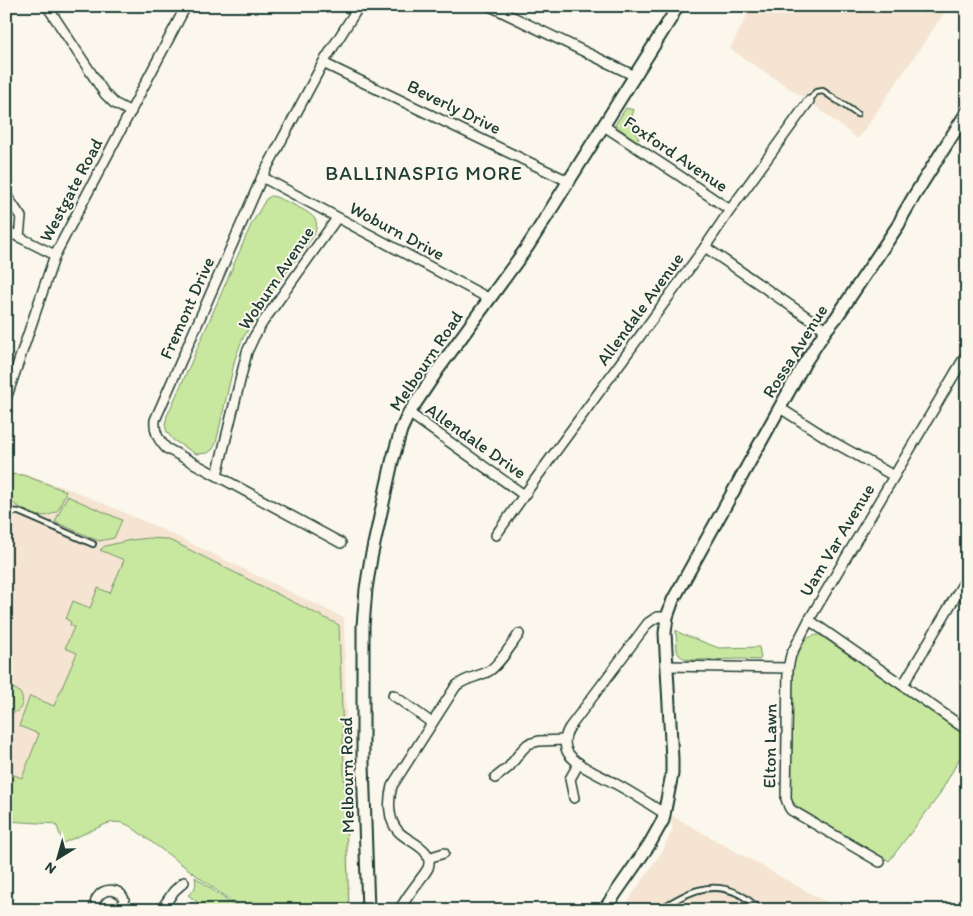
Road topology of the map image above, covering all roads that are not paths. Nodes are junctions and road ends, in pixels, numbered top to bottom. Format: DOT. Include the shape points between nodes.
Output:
graph roads {
  1 [pos="47,6"];
  2 [pos="186,6"];
  3 [pos="359,6"];
  4 [pos="490,6"];
  5 [pos="677,6"];
  6 [pos="323,63"];
  7 [pos="635,76"];
  8 [pos="809,101"];
  9 [pos="131,112"];
  10 [pos="967,112"];
  11 [pos="857,114"];
  12 [pos="604,126"];
  13 [pos="262,177"];
  14 [pos="570,182"];
  15 [pos="6,195"];
  16 [pos="730,210"];
  17 [pos="337,218"];
  18 [pos="6,231"];
  19 [pos="19,237"];
  20 [pos="705,247"];
  21 [pos="55,255"];
  22 [pos="490,299"];
  23 [pos="826,330"];
  24 [pos="967,352"];
  25 [pos="10,378"];
  26 [pos="6,398"];
  27 [pos="780,408"];
  28 [pos="409,413"];
  29 [pos="217,475"];
  30 [pos="894,476"];
  31 [pos="524,495"];
  32 [pos="6,511"];
  33 [pos="496,535"];
  34 [pos="342,543"];
  35 [pos="94,544"];
  36 [pos="967,578"];
  37 [pos="667,617"];
  38 [pos="809,620"];
  39 [pos="519,634"];
  40 [pos="667,666"];
  41 [pos="788,668"];
  42 [pos="903,685"];
  43 [pos="393,695"];
  44 [pos="432,723"];
  45 [pos="967,730"];
  46 [pos="565,740"];
  47 [pos="579,763"];
  48 [pos="495,778"];
  49 [pos="574,798"];
  50 [pos="665,814"];
  51 [pos="444,853"];
  52 [pos="428,858"];
  53 [pos="880,862"];
  54 [pos="184,882"];
  55 [pos="123,902"];
  56 [pos="94,910"];
  57 [pos="161,910"];
  58 [pos="368,910"];
  59 [pos="399,910"];
  60 [pos="604,910"];
  61 [pos="658,910"];
  62 [pos="761,910"];
  1 -- 9 [label="street" via="105,94"];
  2 -- 9 [label="street, Westgate Road"];
  3 -- 6 [label="street, Fremont Drive"];
  4 -- 7 [label="street"];
  5 -- 7 [label="street, Melbourn Road"];
  6 -- 13 [label="street, Fremont Drive"];
  6 -- 14 [label="street, Beverly Drive"];
  7 -- 12 [label="street, Melbourn Road"];
  8 -- 11 [label="lane" via="816,92 823,90"];
  8 -- 16 [label="street, Allendale Avenue"];
  9 -- 21 [label="street, Westgate Road"];
  10 -- 23 [label="street, Rossa Avenue" via="898,224"];
  12 -- 14 [label="street, Melbourn Road"];
  12 -- 16 [label="street, Foxford Avenue"];
  13 -- 17 [label="street, Woburn Drive"];
  13 -- 29 [label="street, Fremont Drive" via="155,420 157,436 166,448"];
  14 -- 22 [label="street, Melbourn Road"];
  15 -- 19 [label="street" via="21,217"];
  16 -- 20 [label="street, Allendale Avenue"];
  17 -- 22 [label="street, Woburn Drive"];
  17 -- 29 [label="street, Woburn Avenue" via="254,337 247,352"];
  18 -- 19 [label="street"];
  19 -- 21 [label="street"];
  20 -- 23 [label="street"];
  20 -- 31 [label="street, Allendale Avenue"];
  21 -- 25 [label="street, Westgate Road"];
  22 -- 28 [label="street, Melbourn Road"];
  23 -- 27 [label="street, Rossa Avenue"];
  24 -- 30 [label="street, Uam Var Avenue"];
  25 -- 26 [label="street, Westgate Road"];
  27 -- 30 [label="street, Uam Var Avenue"];
  27 -- 37 [label="street, Rossa Avenue" via="673,600"];
  28 -- 31 [label="street, Allendale Drive"];
  28 -- 58 [label="street, Melbourn Road" via="392,462 371,558 362,630"];
  29 -- 34 [label="street, Fremont Drive"];
  30 -- 38 [label="street, Uam Var Avenue"];
  31 -- 33 [label="street, Allendale Avenue"];
  32 -- 35 [label="lane" via="19,512"];
  36 -- 42 [label="street"];
  37 -- 40 [label="street, Rossa Avenue"];
  37 -- 46 [label="street" via="658,617 648,623 576,718"];
  38 -- 41 [label="street, Elton Lawn" via="790,655"];
  38 -- 42 [label="street"];
  39 -- 44 [label="street" via="495,666 456,686"];
  40 -- 41 [label="street"];
  40 -- 50 [label="street, Rossa Avenue" via="672,774"];
  41 -- 53 [label="street, Elton Lawn" via="786,795 789,807"];
  42 -- 45 [label="street"];
  43 -- 44 [label="street"];
  44 -- 52 [label="street" via="396,778 390,795 393,825 421,847"];
  46 -- 47 [label="street" via="566,749"];
  46 -- 48 [label="street" via="528,744"];
  47 -- 49 [label="street" via="570,779"];
  47 -- 50 [label="street" via="628,787"];
  50 -- 60 [label="street, Rossa Avenue" via="656,834"];
  51 -- 52 [label="street"];
  52 -- 59 [label="street" via="428,868"];
  54 -- 57 [label="street"];
  55 -- 56 [label="street" via="117,891 110,890 98,897"];
  61 -- 62 [label="lane" via="695,890 711,888 740,894"];
}
